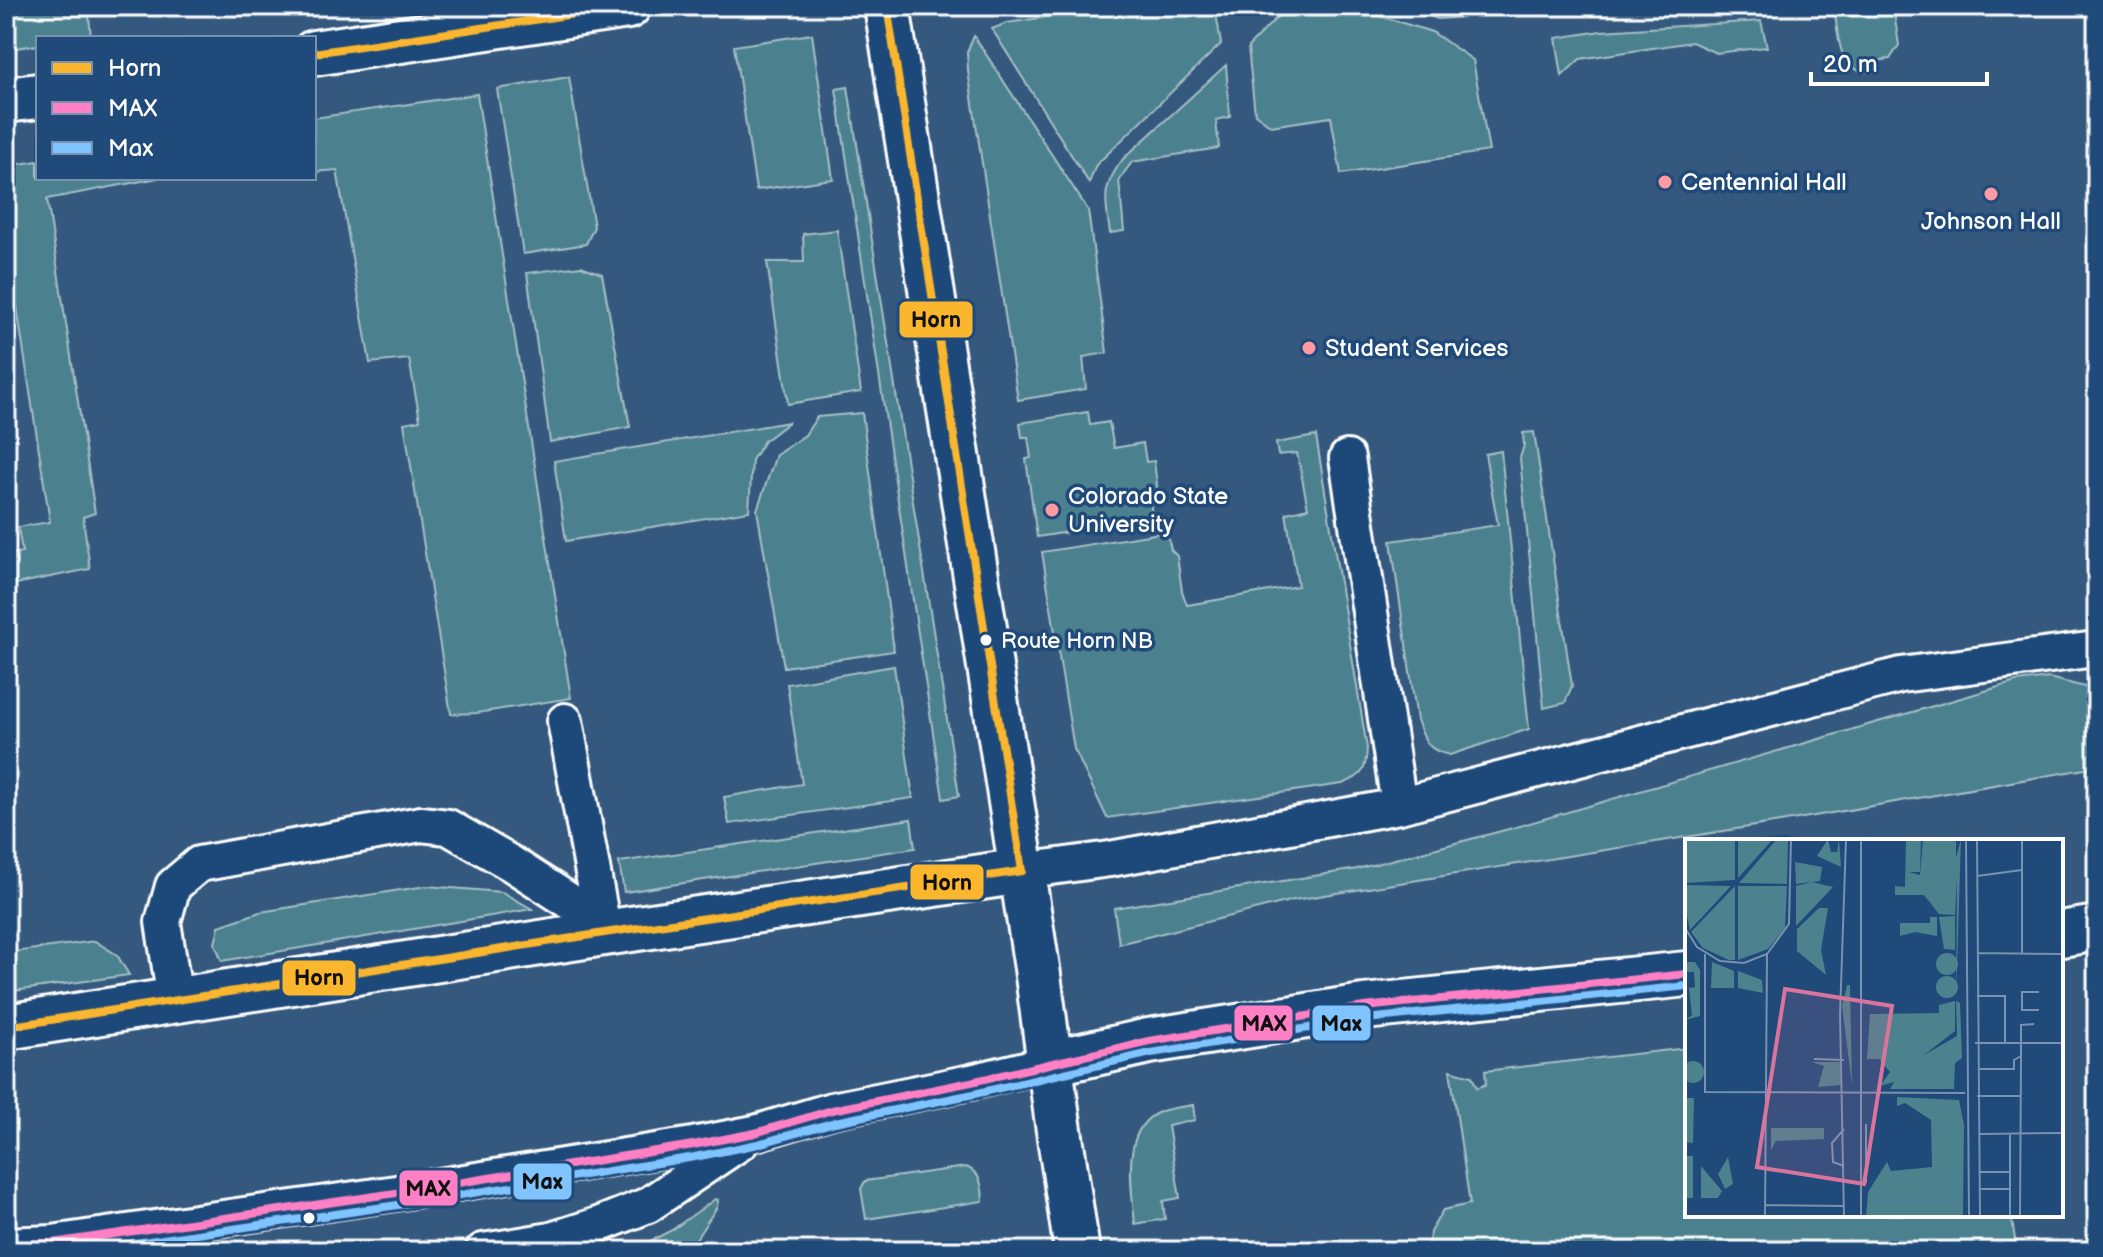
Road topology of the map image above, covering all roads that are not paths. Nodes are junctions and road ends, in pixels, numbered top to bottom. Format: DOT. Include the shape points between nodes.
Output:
graph roads {
  1 [pos="628,6"];
  2 [pos="887,6"];
  3 [pos="316,53"];
  4 [pos="36,96"];
  5 [pos="6,100"];
  6 [pos="1347,458"];
  7 [pos="2097,653"];
  8 [pos="565,721"];
  9 [pos="1399,806"];
  10 [pos="1022,871"];
  11 [pos="2097,928"];
  12 [pos="604,933"];
  13 [pos="2063,934"];
  14 [pos="1685,974"];
  15 [pos="175,1000"];
  16 [pos="6,1027"];
  17 [pos="1050,1063"];
  18 [pos="755,1133"];
  19 [pos="6,1245"];
  20 [pos="483,1251"];
  21 [pos="1077,1251"];
  1 -- 3 [label="street"];
  2 -- 10 [label="street"];
  4 -- 5 [label="street"];
  6 -- 9 [label="lane"];
  7 -- 9 [label="lane" via="1901,675"];
  8 -- 12 [label="lane"];
  9 -- 10 [label="lane"];
  10 -- 12 [label="street"];
  10 -- 17 [label="street"];
  11 -- 13 [label="street"];
  12 -- 15 [label="street"];
  12 -- 15 [label="lane" via="574,904 512,864 448,827 421,824 199,864 173,886 163,922"];
  14 -- 17 [label="street" via="1364,1007 1149,1041"];
  15 -- 16 [label="street"];
  17 -- 18 [label="lane" via="832,1110"];
  17 -- 21 [label="street"];
  18 -- 19 [label="lane" via="396,1193 52,1243"];
  18 -- 20 [label="lane" via="648,1205 551,1240"];
}
